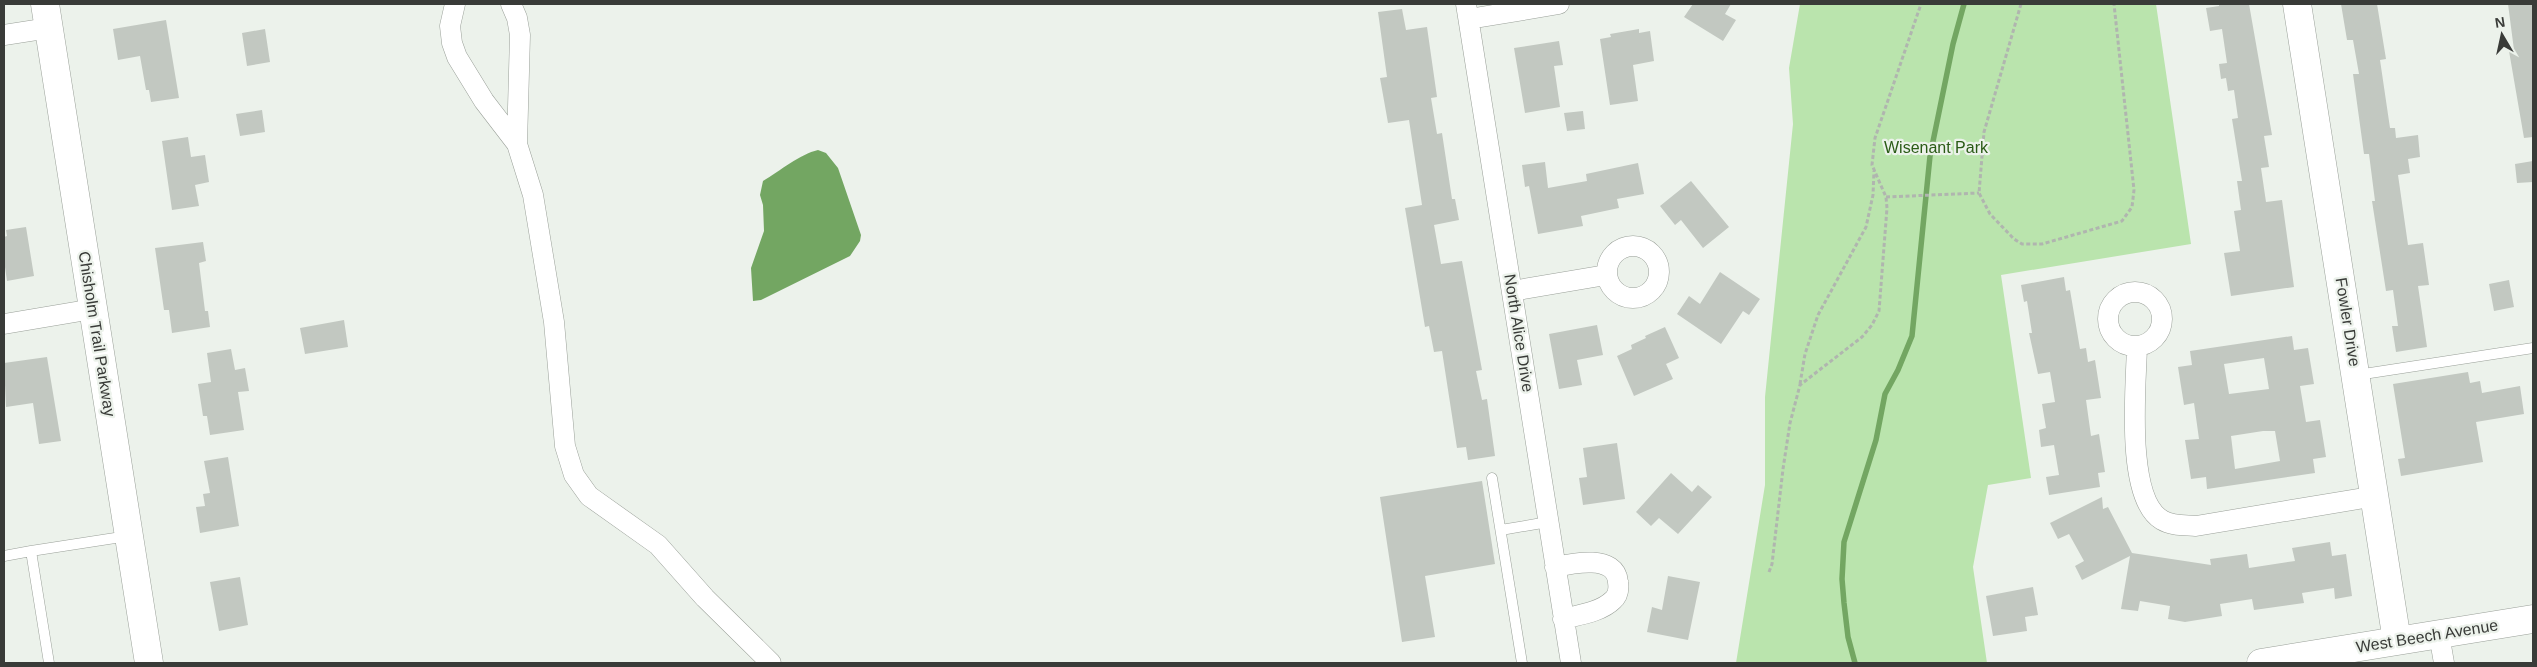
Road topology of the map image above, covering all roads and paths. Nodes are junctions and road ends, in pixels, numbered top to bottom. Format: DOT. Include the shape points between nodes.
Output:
graph roads {
  1 [pos="455,4"];
  2 [pos="511,4"];
  3 [pos="1559,4"];
  4 [pos="1921,4"];
  5 [pos="2021,4"];
  6 [pos="2114,4"];
  7 [pos="2297,4"];
  8 [pos="1467,11"];
  9 [pos="47,16"];
  10 [pos="4,34"];
  11 [pos="517,144"];
  12 [pos="1874,169"];
  13 [pos="1979,193"];
  14 [pos="1886,198"];
  15 [pos="1606,275"];
  16 [pos="1512,291"];
  17 [pos="93,309"];
  18 [pos="4,324"];
  19 [pos="2137,347"];
  20 [pos="2533,348"];
  21 [pos="2356,375"];
  22 [pos="1800,385"];
  23 [pos="1492,478"];
  24 [pos="2376,496"];
  25 [pos="1548,522"];
  26 [pos="1501,530"];
  27 [pos="129,536"];
  28 [pos="31,552"];
  29 [pos="4,556"];
  30 [pos="1555,567"];
  31 [pos="1769,572"];
  32 [pos="1563,619"];
  33 [pos="2533,619"];
  34 [pos="2439,634"];
  35 [pos="2397,641"];
  36 [pos="49,663"];
  37 [pos="149,663"];
  38 [pos="771,663"];
  39 [pos="1522,663"];
  40 [pos="1570,663"];
  41 [pos="2261,663"];
  42 [pos="2444,663"];
  1 -- 11 [label="street" via="450,26 457,57 484,101"];
  2 -- 11 [label="street" via="520,35"];
  3 -- 8 [label="street"];
  4 -- 12 [label="path" via="1875,138"];
  5 -- 13 [label="path" via="1988,112"];
  6 -- 13 [label="path" via="2134,190 2127,216 2122,221 2057,241 2031,245 2014,239 2001,227"];
  7 -- 21 [label="main road, Fowler Drive"];
  8 -- 16 [label="street, North Alice Drive"];
  9 -- 10 [label="street"];
  9 -- 17 [label="main road, Chisholm Trail Parkway"];
  11 -- 38 [label="street" via="533,195 545,260 565,446 574,475 589,496 658,546"];
  12 -- 14 [label="path"];
  12 -- 22 [label="path" via="1873,195 1866,227 1818,315 1805,354"];
  13 -- 14 [label="path"];
  14 -- 22 [label="path" via="1880,303 1872,325 1862,338"];
  15 -- 16 [label="street"];
  16 -- 25 [label="street, North Alice Drive"];
  17 -- 18 [label="street"];
  17 -- 27 [label="main road, Chisholm Trail Parkway"];
  19 -- 24 [label="street" via="2135,434 2139,478 2151,510 2161,520 2196,526"];
  20 -- 21 [label="lane"];
  21 -- 24 [label="main road, Fowler Drive"];
  22 -- 31 [label="path" via="1790,423"];
  23 -- 26 [label="lane"];
  24 -- 35 [label="main road, Fowler Drive"];
  25 -- 26 [label="lane"];
  25 -- 30 [label="street, North Alice Drive"];
  26 -- 39 [label="lane"];
  27 -- 28 [label="lane"];
  27 -- 37 [label="main road, Chisholm Trail Parkway"];
  28 -- 29 [label="lane"];
  28 -- 36 [label="lane"];
  30 -- 32 [label="street, North Alice Drive"];
  30 -- 32 [label="street" via="1576,563 1605,565 1614,570 1618,580 1618,592 1608,604"];
  32 -- 40 [label="street, North Alice Drive"];
  33 -- 34 [label="main road, West Beech Avenue"];
  34 -- 35 [label="main road, West Beech Avenue"];
  34 -- 42 [label="street"];
  35 -- 41 [label="main road, West Beech Avenue"];
}
